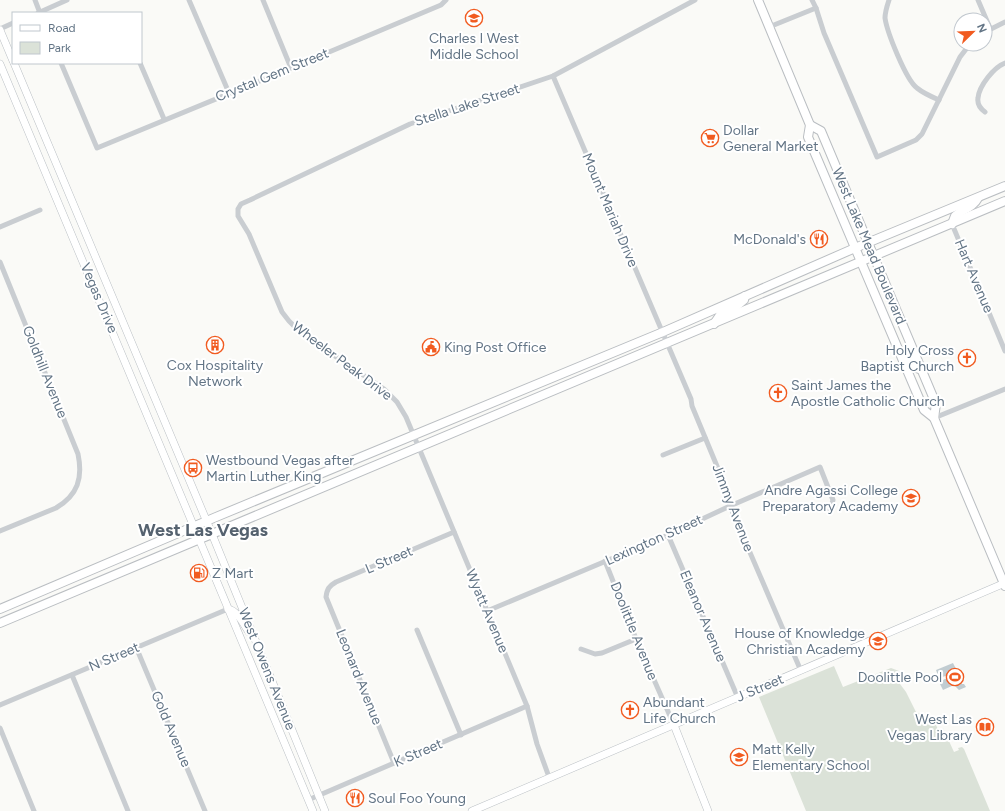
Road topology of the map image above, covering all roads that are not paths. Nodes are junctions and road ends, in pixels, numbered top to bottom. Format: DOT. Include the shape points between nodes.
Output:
graph roads {
  1 [pos="35,0"];
  2 [pos="67,0"];
  3 [pos="189,0"];
  4 [pos="264,0"];
  5 [pos="446,0"];
  6 [pos="695,0"];
  7 [pos="758,0"];
  8 [pos="812,0"];
  9 [pos="889,0"];
  10 [pos="978,0"];
  11 [pos="816,8"];
  12 [pos="39,12"];
  13 [pos="41,12"];
  14 [pos="982,12"];
  15 [pos="1005,22"];
  16 [pos="12,23"];
  17 [pos="769,28"];
  18 [pos="993,28"];
  19 [pos="0,29"];
  20 [pos="964,52"];
  21 [pos="12,59"];
  22 [pos="1005,63"];
  23 [pos="0,64"];
  24 [pos="14,64"];
  25 [pos="61,64"];
  26 [pos="140,64"];
  27 [pos="292,68"];
  28 [pos="553,76"];
  29 [pos="229,93"];
  30 [pos="939,100"];
  31 [pos="985,112"];
  32 [pos="164,119"];
  33 [pos="810,125"];
  34 [pos="1005,186"];
  35 [pos="979,197"];
  36 [pos="1005,201"];
  37 [pos="238,209"];
  38 [pos="40,210"];
  39 [pos="952,224"];
  40 [pos="0,227"];
  41 [pos="868,242"];
  42 [pos="90,245"];
  43 [pos="855,248"];
  44 [pos="79,250"];
  45 [pos="874,257"];
  46 [pos="0,262"];
  47 [pos="861,262"];
  48 [pos="745,296"];
  49 [pos="714,324"];
  50 [pos="663,332"];
  51 [pos="668,343"];
  52 [pos="899,351"];
  53 [pos="1005,351"];
  54 [pos="922,370"];
  55 [pos="1005,389"];
  56 [pos="934,418"];
  57 [pos="414,435"];
  58 [pos="705,438"];
  59 [pos="420,447"];
  60 [pos="663,455"];
  61 [pos="730,506"];
  62 [pos="830,510"];
  63 [pos="209,527"];
  64 [pos="0,531"];
  65 [pos="454,532"];
  66 [pos="197,533"];
  67 [pos="668,535"];
  68 [pos="605,561"];
  69 [pos="1005,584"];
  70 [pos="327,591"];
  71 [pos="0,609"];
  72 [pos="228,609"];
  73 [pos="487,611"];
  74 [pos="0,623"];
  75 [pos="417,630"];
  76 [pos="636,639"];
  77 [pos="255,640"];
  78 [pos="136,647"];
  79 [pos="581,649"];
  80 [pos="801,671"];
  81 [pos="72,675"];
  82 [pos="738,698"];
  83 [pos="282,704"];
  84 [pos="0,705"];
  85 [pos="527,706"];
  86 [pos="270,709"];
  87 [pos="674,725"];
  88 [pos="0,728"];
  89 [pos="461,735"];
  90 [pos="394,764"];
  91 [pos="549,777"];
  92 [pos="319,796"];
  93 [pos="308,800"];
  94 [pos="34,811"];
  95 [pos="128,811"];
  96 [pos="205,811"];
  97 [pos="313,811"];
  98 [pos="325,811"];
  99 [pos="472,811"];
  100 [pos="708,811"];
  1 -- 12 [label="street"];
  2 -- 13 [label="street"];
  3 -- 29 [label="street"];
  4 -- 27 [label="street"];
  5 -- 27 [label="street, Crystal Gem Street" via="441,5"];
  6 -- 28 [label="street, Stella Lake Street"];
  7 -- 17 [label="main road, West Lake Mead Boulevard"];
  8 -- 11 [label="street"];
  9 -- 30 [label="street" via="885,17 887,29 910,81 917,89"];
  10 -- 14 [label="street"];
  11 -- 17 [label="street"];
  11 -- 30 [label="street" via="824,33 877,157 916,140 922,134"];
  15 -- 18 [label="street"];
  16 -- 19 [label="street"];
  17 -- 33 [label="main road, West Lake Mead Boulevard"];
  19 -- 21 [label="main road, Vegas Drive"];
  20 -- 30 [label="street"];
  22 -- 31 [label="street" via="993,71 978,97"];
  23 -- 44 [label="main road, Vegas Drive"];
  24 -- 42 [label="main road, Vegas Drive"];
  25 -- 32 [label="street, Crystal Gem Street" via="97,148"];
  26 -- 32 [label="street"];
  27 -- 29 [label="street, Crystal Gem Street"];
  28 -- 37 [label="street, Stella Lake Street" via="410,124 245,202"];
  28 -- 50 [label="street, Mount Mariah Drive"];
  29 -- 32 [label="street, Crystal Gem Street"];
  33 -- 41 [label="main road, West Lake Mead Boulevard" via="821,131"];
  33 -- 43 [label="main road, West Lake Mead Boulevard" via="808,137"];
  34 -- 35 [label="main road"];
  35 -- 39 [label="main road" via="976,203 954,216"];
  35 -- 41 [label="main road"];
  36 -- 39 [label="main road"];
  37 -- 57 [label="street, Wheeler Peak Drive" via="238,216 249,234 282,312 289,321 302,334 384,390 397,402"];
  38 -- 40 [label="street"];
  39 -- 45 [label="main road"];
  39 -- 53 [label="street, Hart Avenue"];
  41 -- 43 [label="main road"];
  41 -- 45 [label="main road, West Lake Mead Boulevard"];
  42 -- 44 [label="main road"];
  42 -- 63 [label="main road, Vegas Drive"];
  43 -- 47 [label="main road, West Lake Mead Boulevard"];
  43 -- 48 [label="main road"];
  44 -- 66 [label="main road, Vegas Drive"];
  45 -- 47 [label="main road"];
  45 -- 54 [label="main road, West Lake Mead Boulevard"];
  46 -- 64 [label="street, Goldhill Avenue" via="81,465 78,484 72,495 62,504"];
  47 -- 49 [label="main road"];
  47 -- 52 [label="main road, West Lake Mead Boulevard"];
  48 -- 49 [label="main road" via="738,305 720,315"];
  48 -- 50 [label="main road"];
  49 -- 51 [label="main road"];
  50 -- 51 [label="street, Mount Mariah Drive"];
  50 -- 57 [label="main road"];
  51 -- 58 [label="street, Jimmy Avenue"];
  51 -- 59 [label="main road"];
  52 -- 54 [label="main road" via="907,353 912,366"];
  52 -- 56 [label="main road, West Lake Mead Boulevard" via="924,410"];
  54 -- 56 [label="main road, West Lake Mead Boulevard" via="936,404"];
  55 -- 56 [label="street"];
  56 -- 69 [label="main road, West Lake Mead Boulevard"];
  57 -- 59 [label="street, Wheeler Peak Drive"];
  57 -- 63 [label="main road"];
  58 -- 60 [label="street"];
  58 -- 61 [label="street, Jimmy Avenue" via="724,483"];
  59 -- 63 [label="main road"];
  59 -- 65 [label="street, Wyatt Avenue"];
  61 -- 62 [label="street, Lexington Street" via="820,467 833,500"];
  61 -- 67 [label="street, Lexington Street"];
  61 -- 80 [label="street, Jimmy Avenue"];
  63 -- 66 [label="main road"];
  63 -- 66 [label="main road"];
  63 -- 77 [label="main road, West Owens Avenue"];
  65 -- 70 [label="street, L Street" via="336,582"];
  65 -- 73 [label="street, Wyatt Avenue"];
  66 -- 71 [label="main road"];
  66 -- 72 [label="main road, West Owens Avenue"];
  66 -- 74 [label="main road"];
  67 -- 68 [label="street, Lexington Street"];
  67 -- 82 [label="street, Eleanor Avenue"];
  68 -- 73 [label="street, Lexington Street"];
  68 -- 76 [label="street, Doolittle Avenue"];
  69 -- 80 [label="main road, J Street"];
  70 -- 90 [label="street, Leonard Avenue" via="326,597"];
  72 -- 77 [label="main road" via="237,614"];
  72 -- 78 [label="street, N Street"];
  72 -- 86 [label="main road, West Owens Avenue"];
  73 -- 85 [label="street, Wyatt Avenue"];
  75 -- 89 [label="street"];
  76 -- 79 [label="street" via="602,653 595,654"];
  76 -- 87 [label="street, Doolittle Avenue"];
  77 -- 83 [label="main road, West Owens Avenue"];
  78 -- 81 [label="street, N Street"];
  78 -- 96 [label="street, Gold Avenue"];
  80 -- 82 [label="main road, J Street"];
  81 -- 84 [label="street, N Street"];
  81 -- 95 [label="street"];
  82 -- 87 [label="main road, J Street"];
  83 -- 86 [label="main road"];
  83 -- 92 [label="main road, West Owens Avenue"];
  85 -- 89 [label="street, K Street"];
  85 -- 91 [label="street, Wyatt Avenue"];
  86 -- 93 [label="main road, West Owens Avenue"];
  87 -- 91 [label="main road, J Street"];
  87 -- 100 [label="main road, Doolittle Avenue"];
  88 -- 94 [label="street"];
  89 -- 90 [label="street, K Street"];
  90 -- 92 [label="street, K Street"];
  91 -- 99 [label="main road, J Street"];
  92 -- 93 [label="street, K Street"];
  92 -- 98 [label="main road, West Owens Avenue"];
  93 -- 97 [label="main road, West Owens Avenue"];
}
